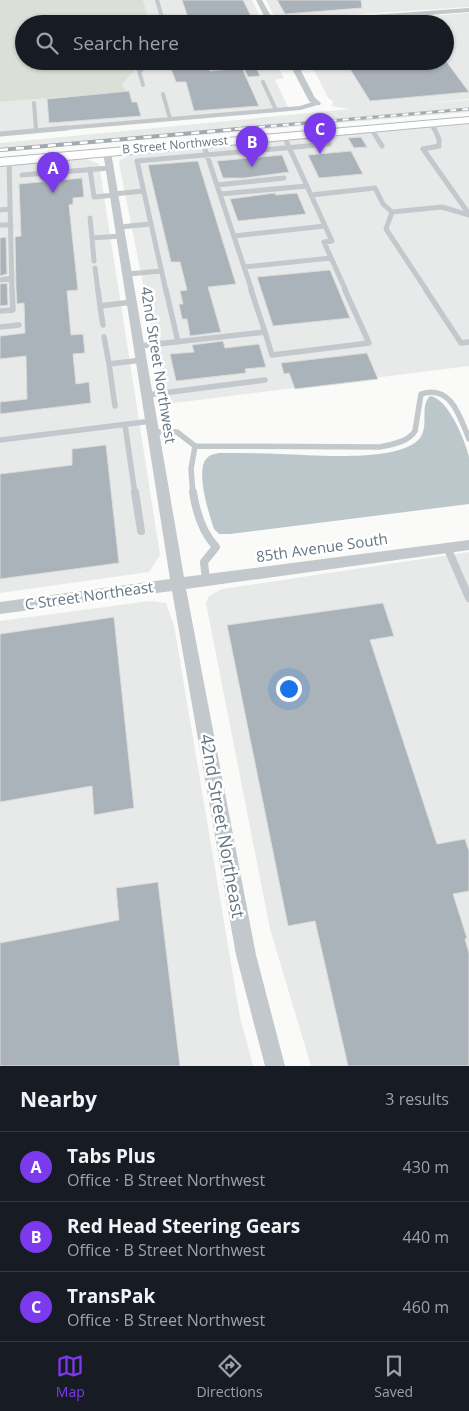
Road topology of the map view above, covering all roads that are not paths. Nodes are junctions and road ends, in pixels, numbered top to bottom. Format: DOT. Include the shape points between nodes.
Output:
graph roads {
  1 [pos="157,0"];
  2 [pos="259,0"];
  3 [pos="469,10"];
  4 [pos="161,15"];
  5 [pos="267,15"];
  6 [pos="399,15"];
  7 [pos="141,70"];
  8 [pos="297,70"];
  9 [pos="263,82"];
  10 [pos="143,85"];
  11 [pos="163,94"];
  12 [pos="34,103"];
  13 [pos="317,103"];
  14 [pos="276,110"];
  15 [pos="170,119"];
  16 [pos="469,120"];
  17 [pos="431,123"];
  18 [pos="371,128"];
  19 [pos="36,130"];
  20 [pos="0,134"];
  21 [pos="284,136"];
  22 [pos="203,143"];
  23 [pos="329,144"];
  24 [pos="382,146"];
  25 [pos="290,148"];
  26 [pos="107,152"];
  27 [pos="207,155"];
  28 [pos="4,161"];
  29 [pos="110,168"];
  30 [pos="90,169"];
  31 [pos="22,175"];
  32 [pos="284,178"];
  33 [pos="217,185"];
  34 [pos="307,186"];
  35 [pos="143,191"];
  36 [pos="114,194"];
  37 [pos="220,194"];
  38 [pos="311,194"];
  39 [pos="10,209"];
  40 [pos="0,210"];
  41 [pos="392,212"];
  42 [pos="469,214"];
  43 [pos="90,218"];
  44 [pos="150,224"];
  45 [pos="10,225"];
  46 [pos="0,226"];
  47 [pos="326,226"];
  48 [pos="120,231"];
  49 [pos="234,236"];
  50 [pos="92,238"];
  51 [pos="331,258"];
  52 [pos="94,261"];
  53 [pos="95,268"];
  54 [pos="244,268"];
  55 [pos="161,271"];
  56 [pos="128,274"];
  57 [pos="12,278"];
  58 [pos="0,280"];
  59 [pos="132,302"];
  60 [pos="100,306"];
  61 [pos="0,312"];
  62 [pos="103,325"];
  63 [pos="19,326"];
  64 [pos="0,328"];
  65 [pos="265,332"];
  66 [pos="104,336"];
  67 [pos="178,342"];
  68 [pos="469,342"];
  69 [pos="140,346"];
  70 [pos="142,360"];
  71 [pos="109,364"];
  72 [pos="265,380"];
  73 [pos="148,395"];
  74 [pos="115,406"];
  75 [pos="125,424"];
  76 [pos="152,427"];
  77 [pos="469,439"];
  78 [pos="0,440"];
  79 [pos="195,446"];
  80 [pos="141,531"];
  81 [pos="469,544"];
  82 [pos="447,548"];
  83 [pos="206,580"];
  84 [pos="178,583"];
  85 [pos="469,598"];
  86 [pos="0,608"];
  87 [pos="275,1066"];
  1 -- 4 [label="lane"];
  2 -- 5 [label="street"];
  3 -- 6 [label="street"];
  7 -- 10 [label="lane"];
  8 -- 13 [label="street"];
  9 -- 14 [label="lane"];
  11 -- 15 [label="lane"];
  12 -- 19 [label="lane"];
  13 -- 14 [label="lane"];
  14 -- 15 [label="lane"];
  15 -- 19 [label="lane"];
  16 -- 17 [label="street, B Street Northwest"];
  17 -- 18 [label="street, B Street Northwest"];
  17 -- 42 [label="lane" via="439,146 423,148"];
  18 -- 21 [label="street, B Street Northwest"];
  18 -- 24 [label="lane"];
  19 -- 20 [label="lane"];
  21 -- 22 [label="street, B Street Northwest"];
  21 -- 25 [label="lane"];
  22 -- 26 [label="street, B Street Northwest"];
  22 -- 27 [label="lane"];
  23 -- 25 [label="lane"];
  25 -- 27 [label="lane"];
  25 -- 34 [label="lane"];
  26 -- 28 [label="street, B Street Northwest"];
  26 -- 29 [label="street, 42nd Street Northwest"];
  27 -- 33 [label="lane"];
  27 -- 35 [label="lane" via="137,161"];
  28 -- 39 [label="lane"];
  29 -- 30 [label="lane"];
  29 -- 36 [label="street, 42nd Street Northwest"];
  30 -- 31 [label="lane"];
  30 -- 36 [label="lane" via="94,197"];
  32 -- 33 [label="lane"];
  33 -- 37 [label="lane"];
  34 -- 37 [label="lane"];
  34 -- 38 [label="lane"];
  35 -- 36 [label="lane"];
  35 -- 44 [label="lane"];
  36 -- 48 [label="street, 42nd Street Northwest"];
  37 -- 49 [label="lane"];
  38 -- 41 [label="lane" via="375,188 383,204"];
  38 -- 47 [label="lane"];
  39 -- 40 [label="lane"];
  39 -- 45 [label="lane"];
  41 -- 42 [label="lane" via="442,207"];
  41 -- 68 [label="lane" via="386,229 461,343"];
  43 -- 50 [label="lane"];
  44 -- 48 [label="lane"];
  44 -- 55 [label="lane"];
  45 -- 46 [label="lane"];
  45 -- 57 [label="lane"];
  47 -- 49 [label="lane"];
  47 -- 51 [label="lane" via="332,241 324,242"];
  48 -- 50 [label="lane"];
  48 -- 56 [label="street, 42nd Street Northwest"];
  49 -- 54 [label="lane"];
  50 -- 52 [label="lane"];
  51 -- 54 [label="lane"];
  51 -- 65 [label="lane" via="369,344 272,355"];
  53 -- 60 [label="lane"];
  54 -- 65 [label="lane"];
  55 -- 56 [label="lane"];
  55 -- 67 [label="lane"];
  56 -- 59 [label="street, 42nd Street Northwest"];
  57 -- 58 [label="lane"];
  57 -- 61 [label="lane" via="13,310"];
  59 -- 60 [label="lane"];
  59 -- 69 [label="street, 42nd Street Northwest"];
  60 -- 62 [label="lane"];
  63 -- 64 [label="lane"];
  65 -- 67 [label="lane"];
  66 -- 71 [label="lane"];
  67 -- 69 [label="lane"];
  69 -- 70 [label="street, 42nd Street Northwest"];
  70 -- 71 [label="lane"];
  70 -- 73 [label="street, 42nd Street Northwest"];
  71 -- 74 [label="lane"];
  72 -- 73 [label="lane"];
  73 -- 76 [label="street, 42nd Street Northwest"];
  75 -- 76 [label="lane"];
  75 -- 78 [label="lane"];
  75 -- 80 [label="lane"];
  76 -- 79 [label="lane" via="177,432"];
  76 -- 84 [label="street, 42nd Street Northwest"];
  77 -- 79 [label="lane" via="449,399 426,391 421,394 413,436 397,443 350,448"];
  79 -- 83 [label="lane" via="190,464 193,487 202,529 208,542 216,547 204,562"];
  81 -- 82 [label="street, 85th Avenue South"];
  82 -- 83 [label="street, 85th Avenue South"];
  82 -- 85 [label="lane"];
  83 -- 84 [label="street, 85th Avenue South"];
  84 -- 86 [label="street, C Street Northeast"];
  84 -- 87 [label="street, 42nd Street Northeast" via="246,955"];
}
